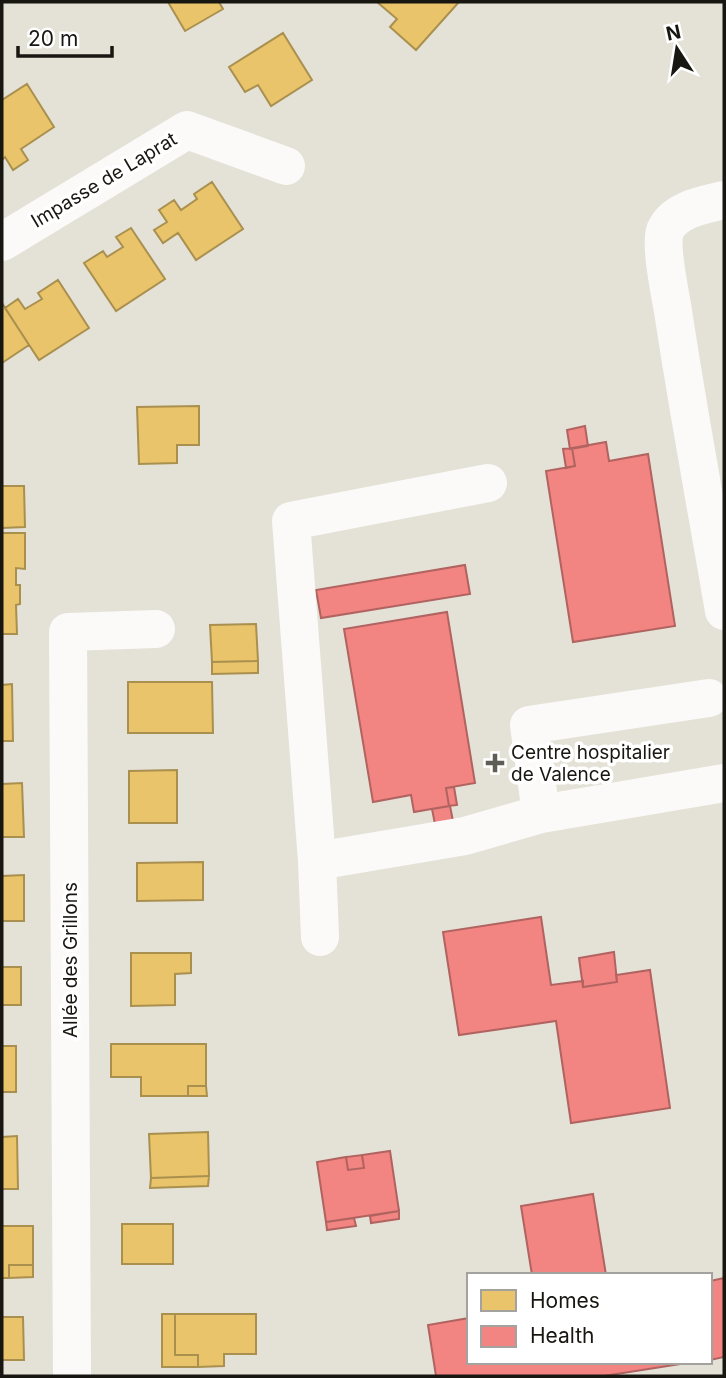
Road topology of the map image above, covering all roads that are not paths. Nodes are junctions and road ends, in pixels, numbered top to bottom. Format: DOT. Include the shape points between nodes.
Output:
graph roads {
  1 [pos="286,166"];
  2 [pos="724,200"];
  3 [pos="2,243"];
  4 [pos="488,483"];
  5 [pos="724,611"];
  6 [pos="156,629"];
  7 [pos="709,698"];
  8 [pos="724,783"];
  9 [pos="541,814"];
  10 [pos="317,861"];
  11 [pos="320,937"];
  12 [pos="72,1376"];
  1 -- 3 [label="street, Impasse de Laprat" via="187,130"];
  2 -- 5 [label="street" via="692,208 671,221 664,233"];
  4 -- 10 [label="street" via="291,521"];
  6 -- 12 [label="street, Allée des Grillons" via="68,632"];
  7 -- 9 [label="street" via="529,725"];
  8 -- 9 [label="street"];
  9 -- 10 [label="street" via="465,836"];
  10 -- 11 [label="street"];
}
